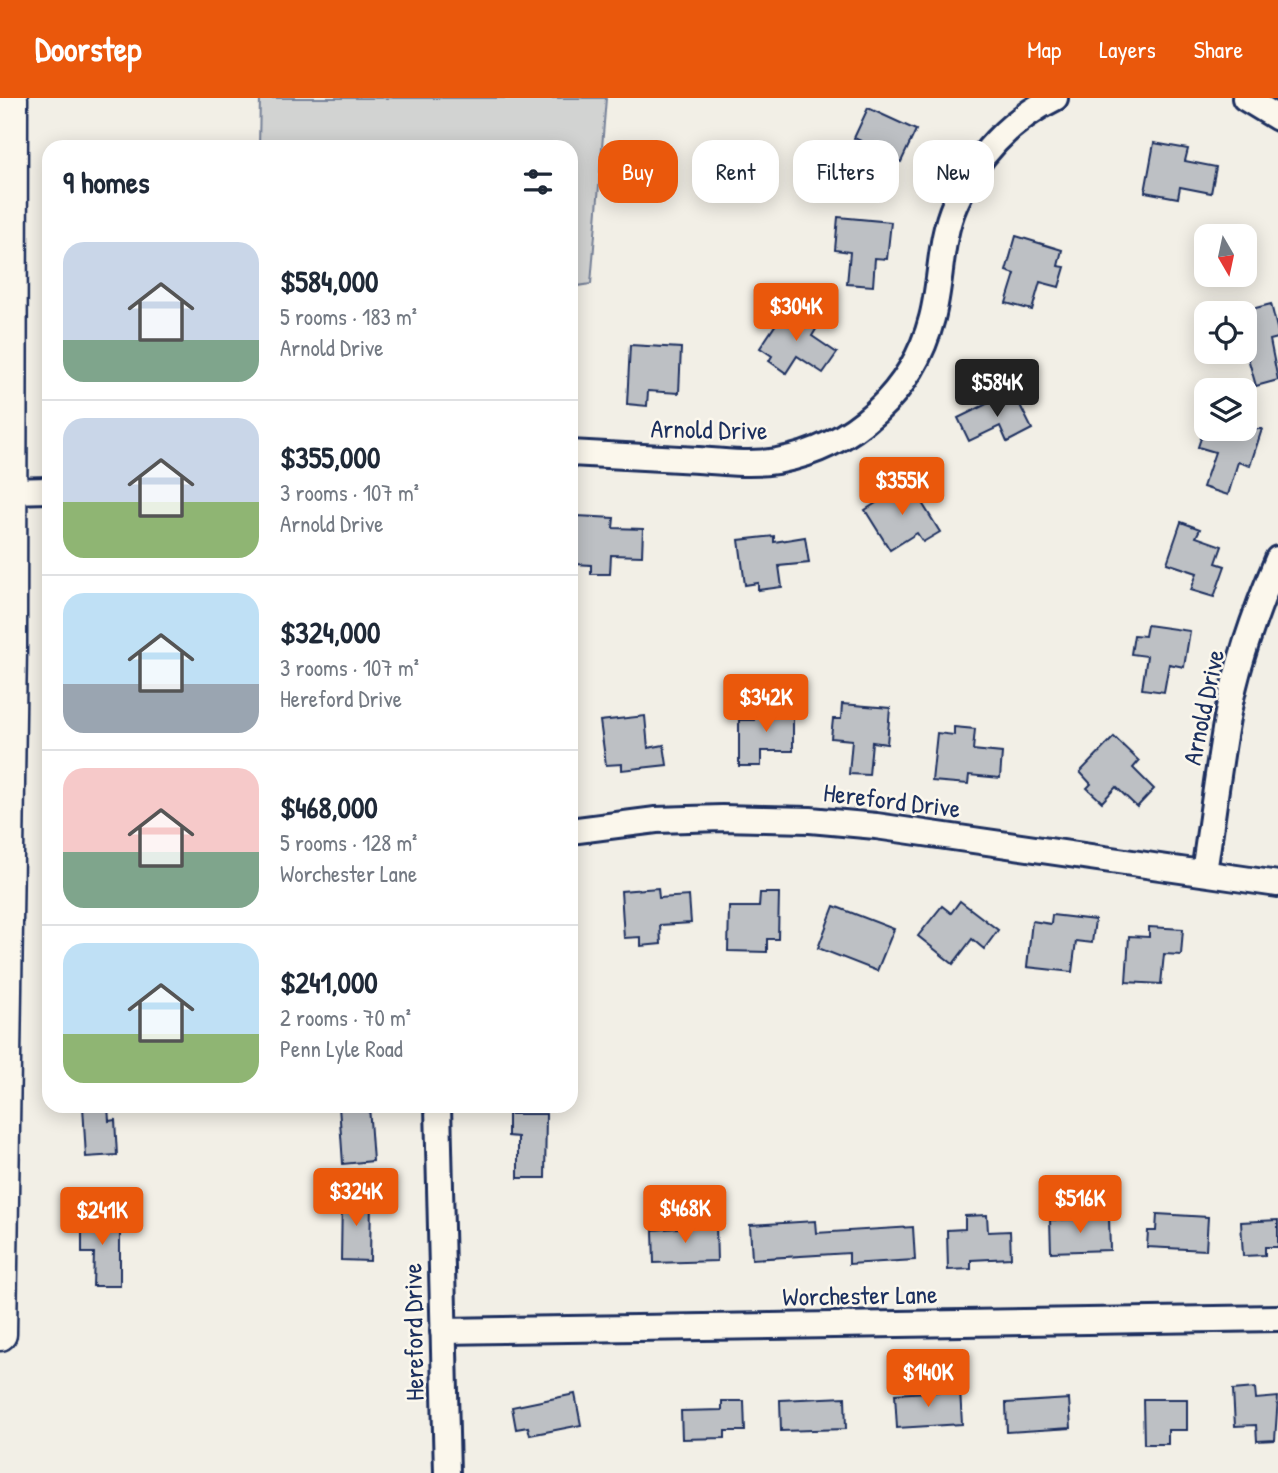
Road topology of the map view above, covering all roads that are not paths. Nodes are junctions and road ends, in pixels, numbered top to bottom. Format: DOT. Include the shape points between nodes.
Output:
graph roads {
  1 [pos="1055,98"];
  2 [pos="1245,98"];
  3 [pos="8,108"];
  4 [pos="1278,118"];
  5 [pos="578,453"];
  6 [pos="42,490"];
  7 [pos="10,491"];
  8 [pos="1278,559"];
  9 [pos="578,830"];
  10 [pos="1204,872"];
  11 [pos="1278,884"];
  12 [pos="2,1038"];
  13 [pos="438,1113"];
  14 [pos="1278,1318"];
  15 [pos="443,1331"];
  16 [pos="0,1334"];
  17 [pos="447,1473"];
  1 -- 5 [label="street, Arnold Drive" via="1013,125 970,174 944,237 932,317 922,348 889,401 862,425 834,443 774,461"];
  2 -- 4 [label="street"];
  3 -- 7 [label="street"];
  6 -- 7 [label="street"];
  7 -- 12 [label="street"];
  8 -- 10 [label="street, Arnold Drive" via="1252,624 1228,716"];
  9 -- 10 [label="street, Hereford Drive" via="656,820 810,820"];
  10 -- 11 [label="street, Hereford Drive"];
  12 -- 16 [label="street"];
  13 -- 15 [label="street, Hereford Drive"];
  14 -- 15 [label="street, Worchester Lane"];
  15 -- 17 [label="street, Hereford Drive"];
}
